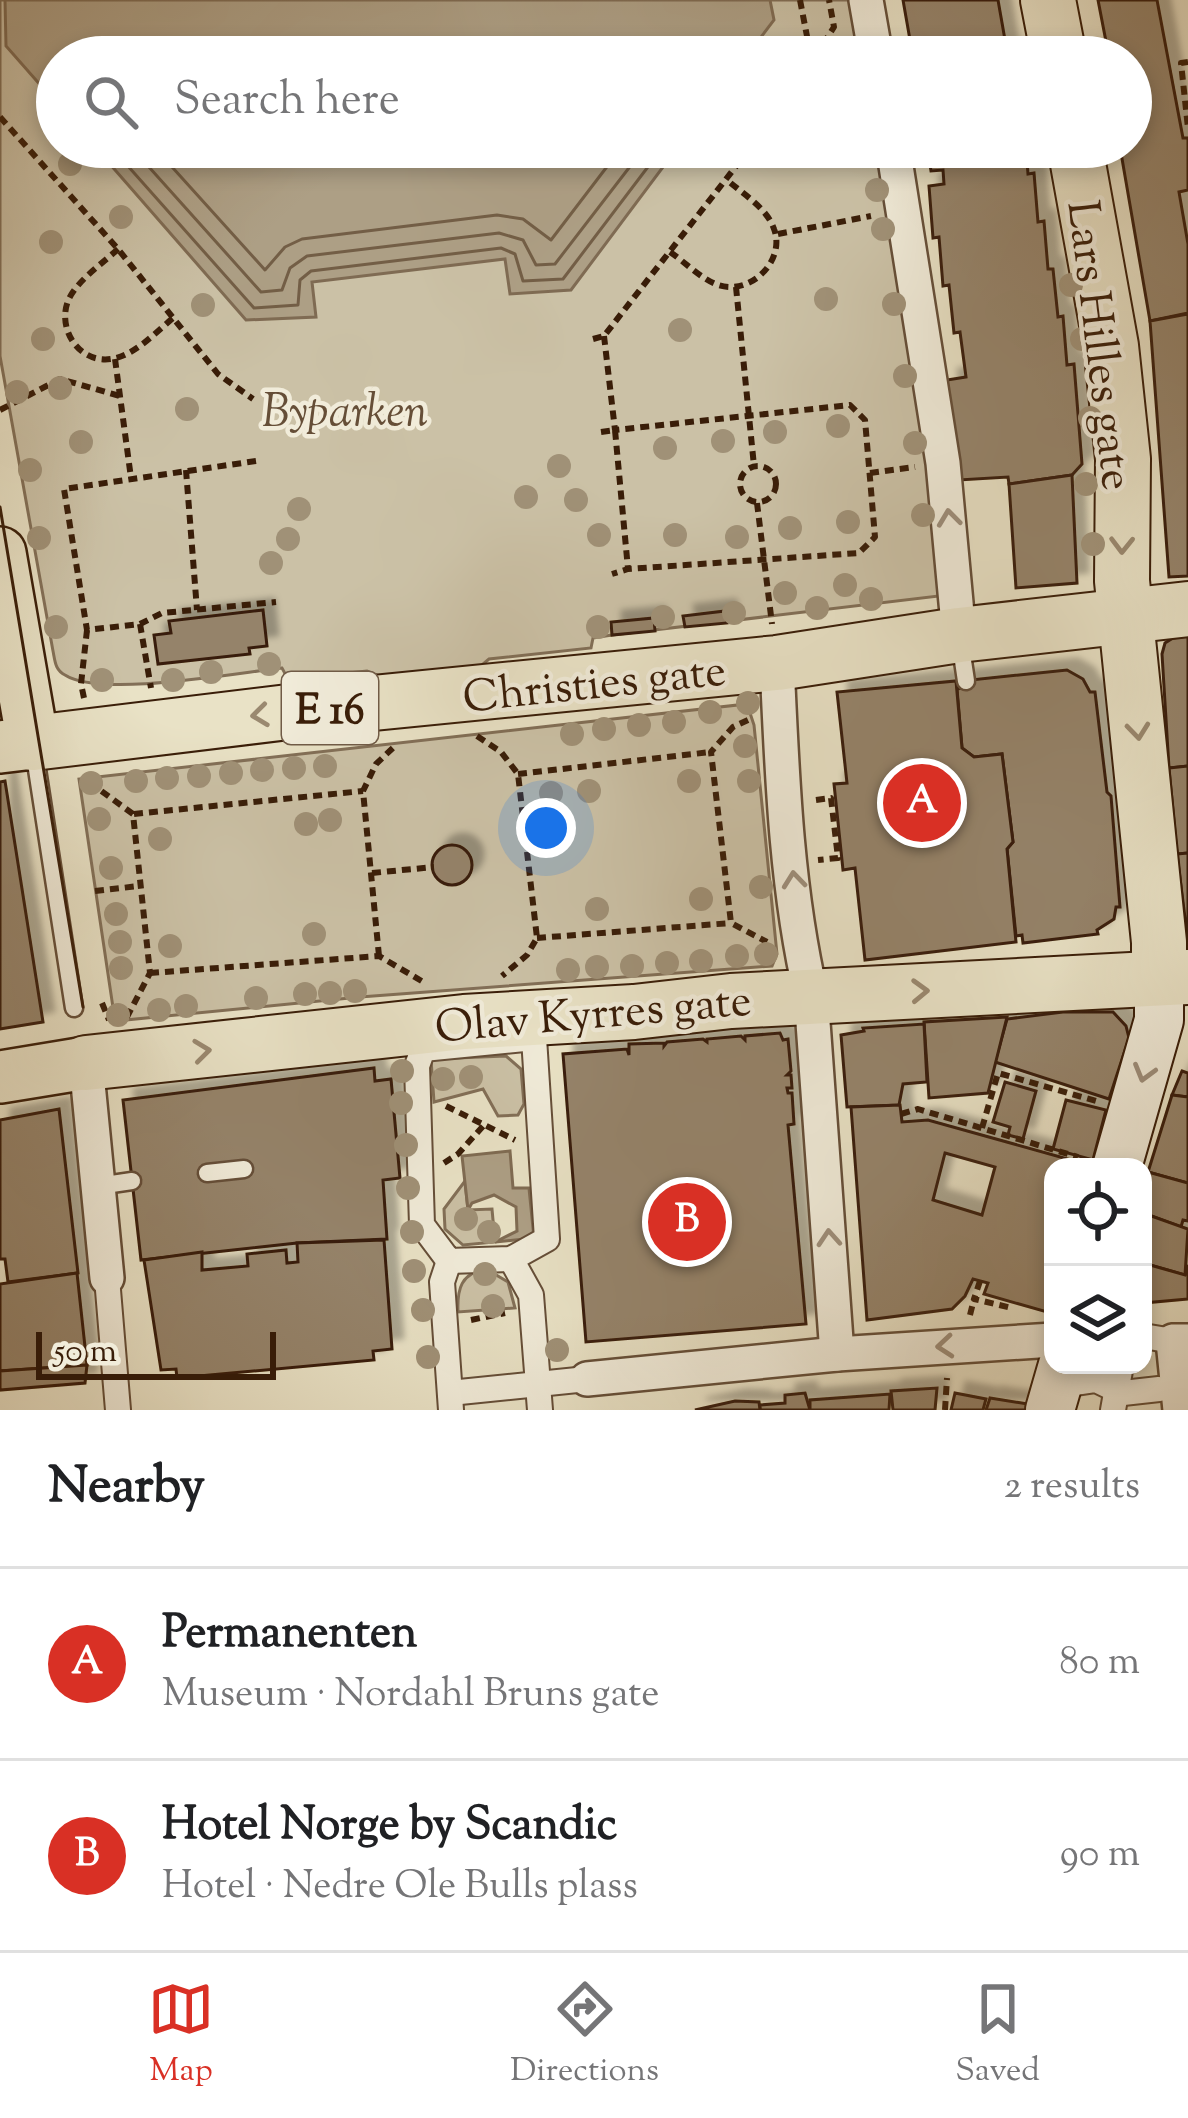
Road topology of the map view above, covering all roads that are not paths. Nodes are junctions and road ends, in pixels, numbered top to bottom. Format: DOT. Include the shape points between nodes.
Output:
graph roads {
  1 [pos="866,0"];
  2 [pos="1048,0"];
  3 [pos="872,36"];
  4 [pos="1055,36"];
  5 [pos="897,168"];
  6 [pos="1080,168"];
  7 [pos="0,553"];
  8 [pos="1188,609"];
  9 [pos="1126,615"];
  10 [pos="963,657"];
  11 [pos="777,663"];
  12 [pos="17,745"];
  13 [pos="1173,978"];
  14 [pos="812,995"];
  15 [pos="74,1008"];
  16 [pos="546,1027"];
  17 [pos="362,1032"];
  18 [pos="98,1042"];
  19 [pos="417,1066"];
  20 [pos="0,1077"];
  21 [pos="1105,1158"];
  22 [pos="244,1169"];
  23 [pos="207,1173"];
  24 [pos="132,1181"];
  25 [pos="98,1186"];
  26 [pos="511,1258"];
  27 [pos="449,1261"];
  28 [pos="107,1278"];
  29 [pos="1168,1339"];
  30 [pos="1044,1341"];
  31 [pos="837,1354"];
  32 [pos="587,1379"];
  33 [pos="538,1384"];
  34 [pos="1063,1386"];
  35 [pos="1116,1388"];
  36 [pos="117,1399"];
  37 [pos="1170,1400"];
  38 [pos="450,1402"];
  39 [pos="540,1410"];
  1 -- 3 [label="street"];
  2 -- 4 [label="highway"];
  10 -- 5 [label="street, one-way" via="943,463"];
  6 -- 9 [label="highway, Lars Hilles gate, one-way" via="1123,459"];
  7 -- 12 [label="main road"];
  8 -- 9 [label="highway, Christies gate / E 16"];
  9 -- 10 [label="highway, Christies gate / E 16"];
  9 -- 13 [label="highway, Lars Hilles gate, one-way"];
  10 -- 11 [label="highway, Christies gate / E 16"];
  11 -- 12 [label="highway, Christies gate / E 16, one-way"];
  14 -- 11 [label="street, one-way" via="780,749"];
  12 -- 15 [label="lane"];
  14 -- 13 [label="highway, Olav Kyrres gate, one-way"];
  13 -- 21 [label="main road, one-way" via="1134,1109"];
  14 -- 16 [label="highway, Olav Kyrres gate"];
  31 -- 14 [label="street, one-way"];
  16 -- 17 [label="highway, Olav Kyrres gate"];
  16 -- 19 [label="street" via="423,1049"];
  16 -- 26 [label="street" via="540,1152 548,1239"];
  18 -- 17 [label="highway, Olav Kyrres gate, one-way"];
  17 -- 19 [label="street"];
  18 -- 20 [label="main road, Olav Kyrres gate"];
  18 -- 25 [label="street"];
  19 -- 27 [label="street" via="422,1225"];
  22 -- 23 [label="lane"];
  24 -- 25 [label="lane"];
  25 -- 28 [label="street"];
  26 -- 27 [label="street"];
  26 -- 33 [label="street" via="531,1294"];
  27 -- 38 [label="street" via="442,1282"];
  28 -- 36 [label="street"];
  29 -- 37 [label="street"];
  30 -- 31 [label="street, one-way"];
  31 -- 32 [label="street"];
  32 -- 33 [label="street"];
  33 -- 38 [label="street"];
  33 -- 39 [label="street"];
  34 -- 35 [label="street" via="1096,1380"];
  35 -- 37 [label="street"];
}
